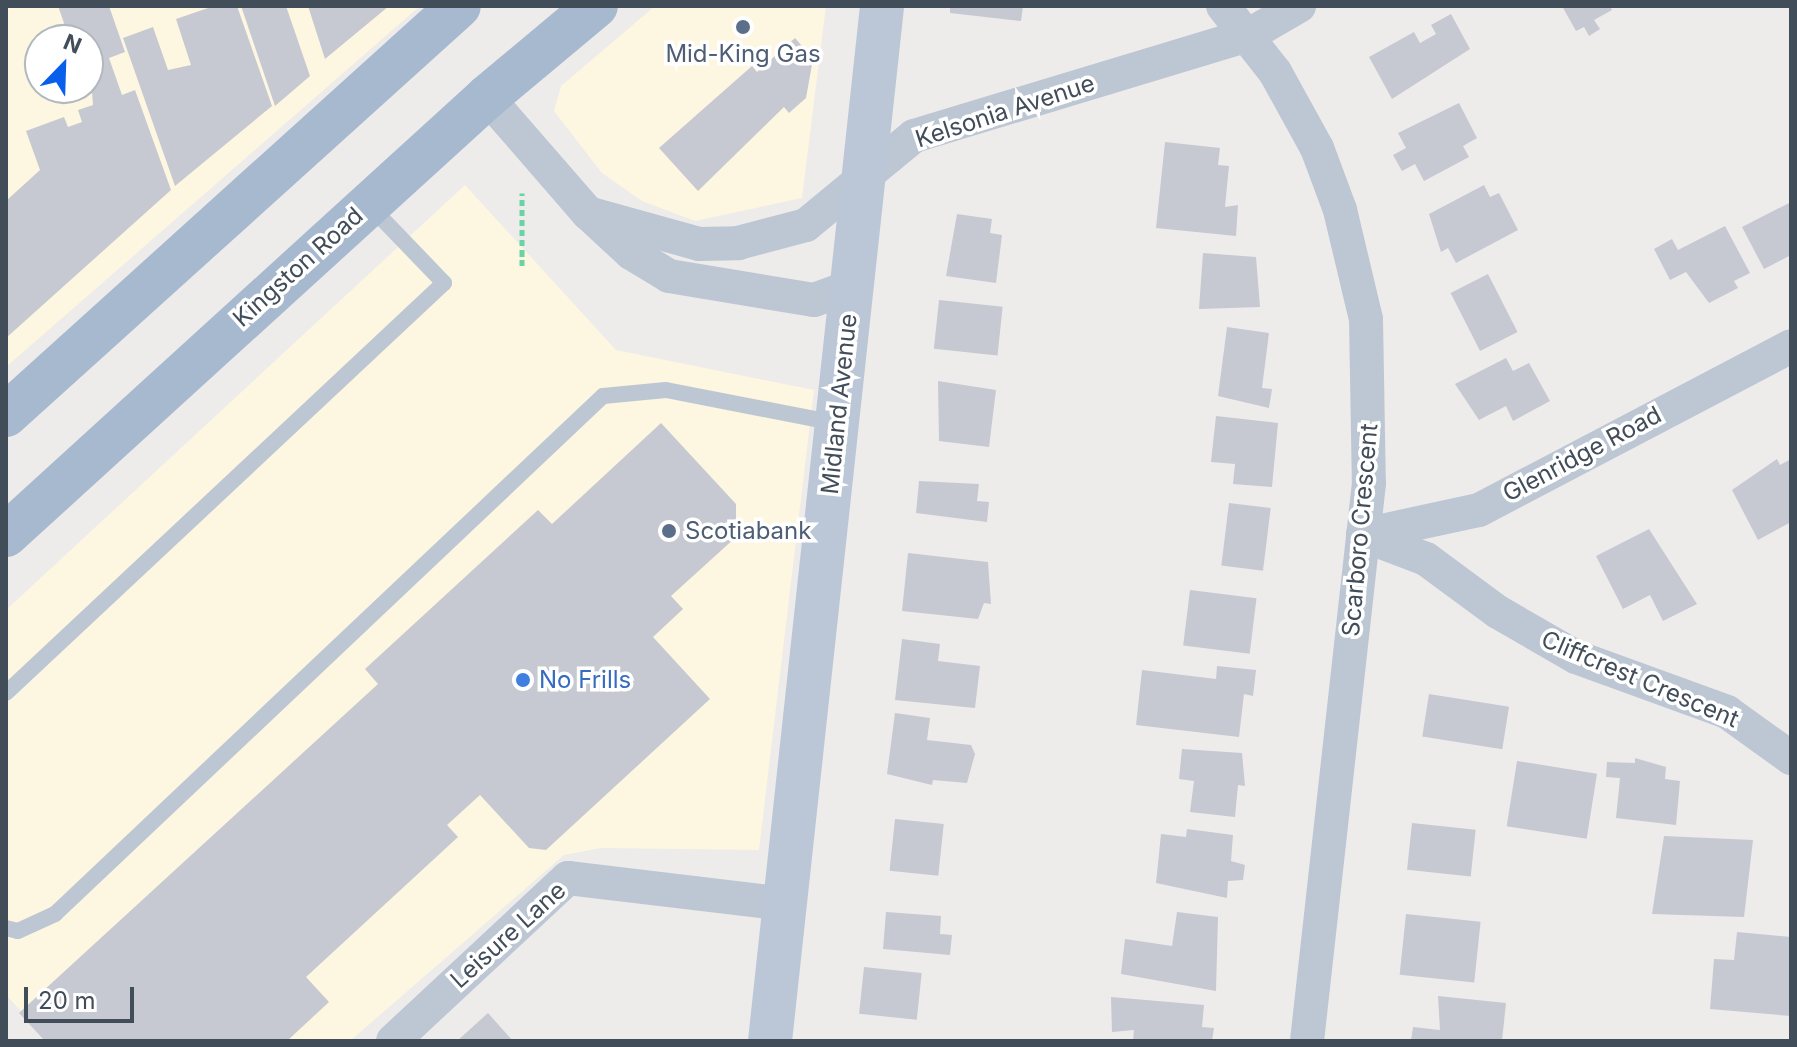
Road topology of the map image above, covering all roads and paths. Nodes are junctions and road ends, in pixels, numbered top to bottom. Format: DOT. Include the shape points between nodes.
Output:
graph roads {
  1 [pos="459,6"];
  2 [pos="596,6"];
  3 [pos="882,6"];
  4 [pos="1223,6"];
  5 [pos="1299,6"];
  6 [pos="1249,35"];
  7 [pos="487,97"];
  8 [pos="536,155"];
  9 [pos="862,179"];
  10 [pos="368,204"];
  11 [pos="588,213"];
  12 [pos="522,266"];
  13 [pos="852,286"];
  14 [pos="1791,346"];
  15 [pos="6,415"];
  16 [pos="837,423"];
  17 [pos="6,535"];
  18 [pos="1363,535"];
  19 [pos="6,693"];
  20 [pos="1791,758"];
  21 [pos="786,904"];
  22 [pos="6,928"];
  23 [pos="393,1041"];
  24 [pos="770,1041"];
  25 [pos="1307,1041"];
  1 -- 15 [label="main road"];
  2 -- 7 [label="main road, Kingston Road"];
  3 -- 9 [label="street, Midland Avenue"];
  4 -- 6 [label="street, Scarboro Crescent"];
  5 -- 6 [label="street, Kelsonia Avenue"];
  6 -- 9 [label="street, Kelsonia Avenue" via="914,136"];
  6 -- 18 [label="street, Scarboro Crescent" via="1317,148 1340,210 1366,319 1372,398"];
  7 -- 8 [label="street"];
  7 -- 10 [label="main road, Kingston Road"];
  8 -- 11 [label="street"];
  8 -- 12 [label="path" via="522,183"];
  9 -- 11 [label="street, Kelsonia Avenue" via="806,225 738,243 666,238"];
  9 -- 13 [label="street, Midland Avenue"];
  10 -- 17 [label="main road, Kingston Road"];
  10 -- 19 [label="lane" via="444,283"];
  11 -- 13 [label="street" via="631,253 669,276 814,300"];
  13 -- 16 [label="street, Midland Avenue"];
  14 -- 18 [label="street, Glenridge Road" via="1479,510"];
  16 -- 21 [label="street, Midland Avenue"];
  16 -- 22 [label="lane" via="666,390 603,396 55,914 18,931"];
  18 -- 20 [label="street, Cliffcrest Crescent" via="1426,559 1498,612 1576,657 1727,712"];
  18 -- 25 [label="street, Scarboro Crescent"];
  21 -- 23 [label="street, Leisure Lane" via="568,878"];
  21 -- 24 [label="street, Midland Avenue"];
}
